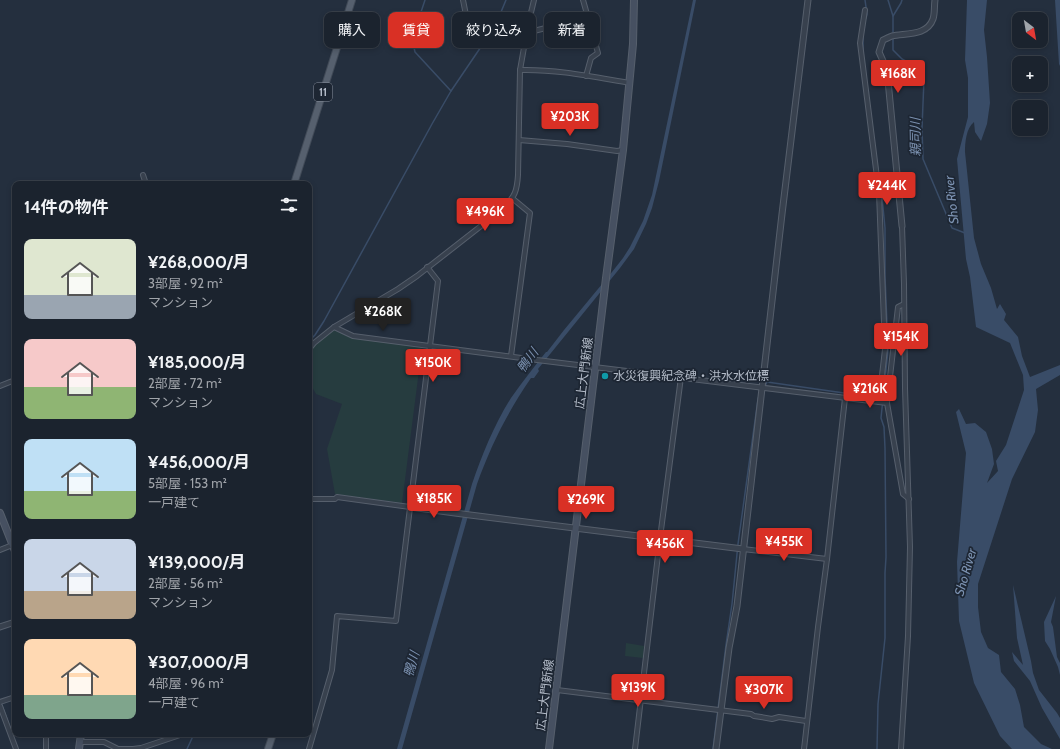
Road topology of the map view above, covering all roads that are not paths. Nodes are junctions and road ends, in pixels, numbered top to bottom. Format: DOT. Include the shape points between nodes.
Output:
graph roads {
  1 [pos="352,0"];
  2 [pos="463,0"];
  3 [pos="534,0"];
  4 [pos="584,0"];
  5 [pos="634,0"];
  6 [pos="808,0"];
  7 [pos="935,0"];
  8 [pos="865,10"];
  9 [pos="465,12"];
  10 [pos="531,12"];
  11 [pos="587,12"];
  12 [pos="524,48"];
  13 [pos="597,48"];
  14 [pos="520,70"];
  15 [pos="586,76"];
  16 [pos="630,83"];
  17 [pos="519,140"];
  18 [pos="623,150"];
  19 [pos="143,175"];
  20 [pos="145,181"];
  21 [pos="295,181"];
  22 [pos="512,198"];
  23 [pos="902,226"];
  24 [pos="428,267"];
  25 [pos="904,304"];
  26 [pos="334,327"];
  27 [pos="312,345"];
  28 [pos="429,346"];
  29 [pos="511,356"];
  30 [pos="596,367"];
  31 [pos="681,377"];
  32 [pos="12,381"];
  33 [pos="0,386"];
  34 [pos="762,387"];
  35 [pos="845,398"];
  36 [pos="879,402"];
  37 [pos="887,403"];
  38 [pos="312,499"];
  39 [pos="909,499"];
  40 [pos="410,507"];
  41 [pos="0,513"];
  42 [pos="576,528"];
  43 [pos="660,538"];
  44 [pos="12,542"];
  45 [pos="12,547"];
  46 [pos="743,549"];
  47 [pos="0,550"];
  48 [pos="827,559"];
  49 [pos="12,623"];
  50 [pos="0,627"];
  51 [pos="557,690"];
  52 [pos="12,698"];
  53 [pos="641,700"];
  54 [pos="0,702"];
  55 [pos="0,706"];
  56 [pos="721,710"];
  57 [pos="806,721"];
  58 [pos="46,737"];
  59 [pos="81,737"];
  60 [pos="174,737"];
  61 [pos="272,737"];
  62 [pos="80,742"];
  63 [pos="16,749"];
  64 [pos="46,749"];
  65 [pos="79,749"];
  66 [pos="268,749"];
  67 [pos="309,749"];
  68 [pos="549,749"];
  69 [pos="634,749"];
  70 [pos="716,749"];
  71 [pos="804,749"];
  72 [pos="901,749"];
  1 -- 21 [label="main road, 11"];
  2 -- 9 [label="street"];
  3 -- 10 [label="street"];
  4 -- 11 [label="street"];
  5 -- 16 [label="main road, 広上大門新線"];
  6 -- 34 [label="street"];
  7 -- 23 [label="street" via="933,18 925,30 883,40 879,52 887,70"];
  8 -- 36 [label="street" via="860,43 879,193 885,349"];
  12 -- 14 [label="street"];
  13 -- 15 [label="street" via="598,53 591,58"];
  14 -- 15 [label="street"];
  14 -- 17 [label="street"];
  15 -- 16 [label="street"];
  16 -- 18 [label="main road, 広上大門新線"];
  17 -- 18 [label="street"];
  17 -- 22 [label="street" via="517,185"];
  18 -- 30 [label="main road, 広上大門新線"];
  19 -- 20 [label="street"];
  22 -- 24 [label="street" via="504,208"];
  22 -- 29 [label="street" via="530,213"];
  23 -- 25 [label="street"];
  24 -- 26 [label="street" via="398,289"];
  24 -- 28 [label="street" via="438,281"];
  25 -- 37 [label="street" via="898,307"];
  25 -- 39 [label="street"];
  26 -- 27 [label="street"];
  26 -- 28 [label="street" via="353,336"];
  28 -- 29 [label="street"];
  28 -- 40 [label="street"];
  29 -- 30 [label="street"];
  30 -- 31 [label="street"];
  30 -- 42 [label="main road, 広上大門新線"];
  31 -- 34 [label="street"];
  31 -- 43 [label="street"];
  32 -- 33 [label="street"];
  34 -- 35 [label="street"];
  34 -- 46 [label="street"];
  35 -- 36 [label="street"];
  35 -- 48 [label="street"];
  36 -- 37 [label="street"];
  37 -- 39 [label="street" via="903,494"];
  38 -- 40 [label="street" via="337,497"];
  39 -- 72 [label="street" via="908,636"];
  40 -- 42 [label="street"];
  40 -- 67 [label="street" via="396,621 337,616 332,670"];
  41 -- 44 [label="main road"];
  42 -- 43 [label="street"];
  42 -- 51 [label="main road, 広上大門新線"];
  43 -- 46 [label="street"];
  43 -- 53 [label="street"];
  45 -- 47 [label="street"];
  46 -- 48 [label="street"];
  46 -- 56 [label="street"];
  48 -- 57 [label="street"];
  49 -- 50 [label="street"];
  51 -- 53 [label="street"];
  51 -- 68 [label="main road, 広上大門新線"];
  52 -- 54 [label="street"];
  53 -- 56 [label="street"];
  53 -- 69 [label="street"];
  55 -- 63 [label="street"];
  56 -- 57 [label="street" via="772,719 779,717"];
  56 -- 70 [label="street"];
  57 -- 71 [label="street"];
  58 -- 64 [label="street"];
  59 -- 62 [label="main road"];
  60 -- 62 [label="street" via="133,749 118,749 104,742"];
  61 -- 66 [label="main road"];
  62 -- 65 [label="main road"];
}
